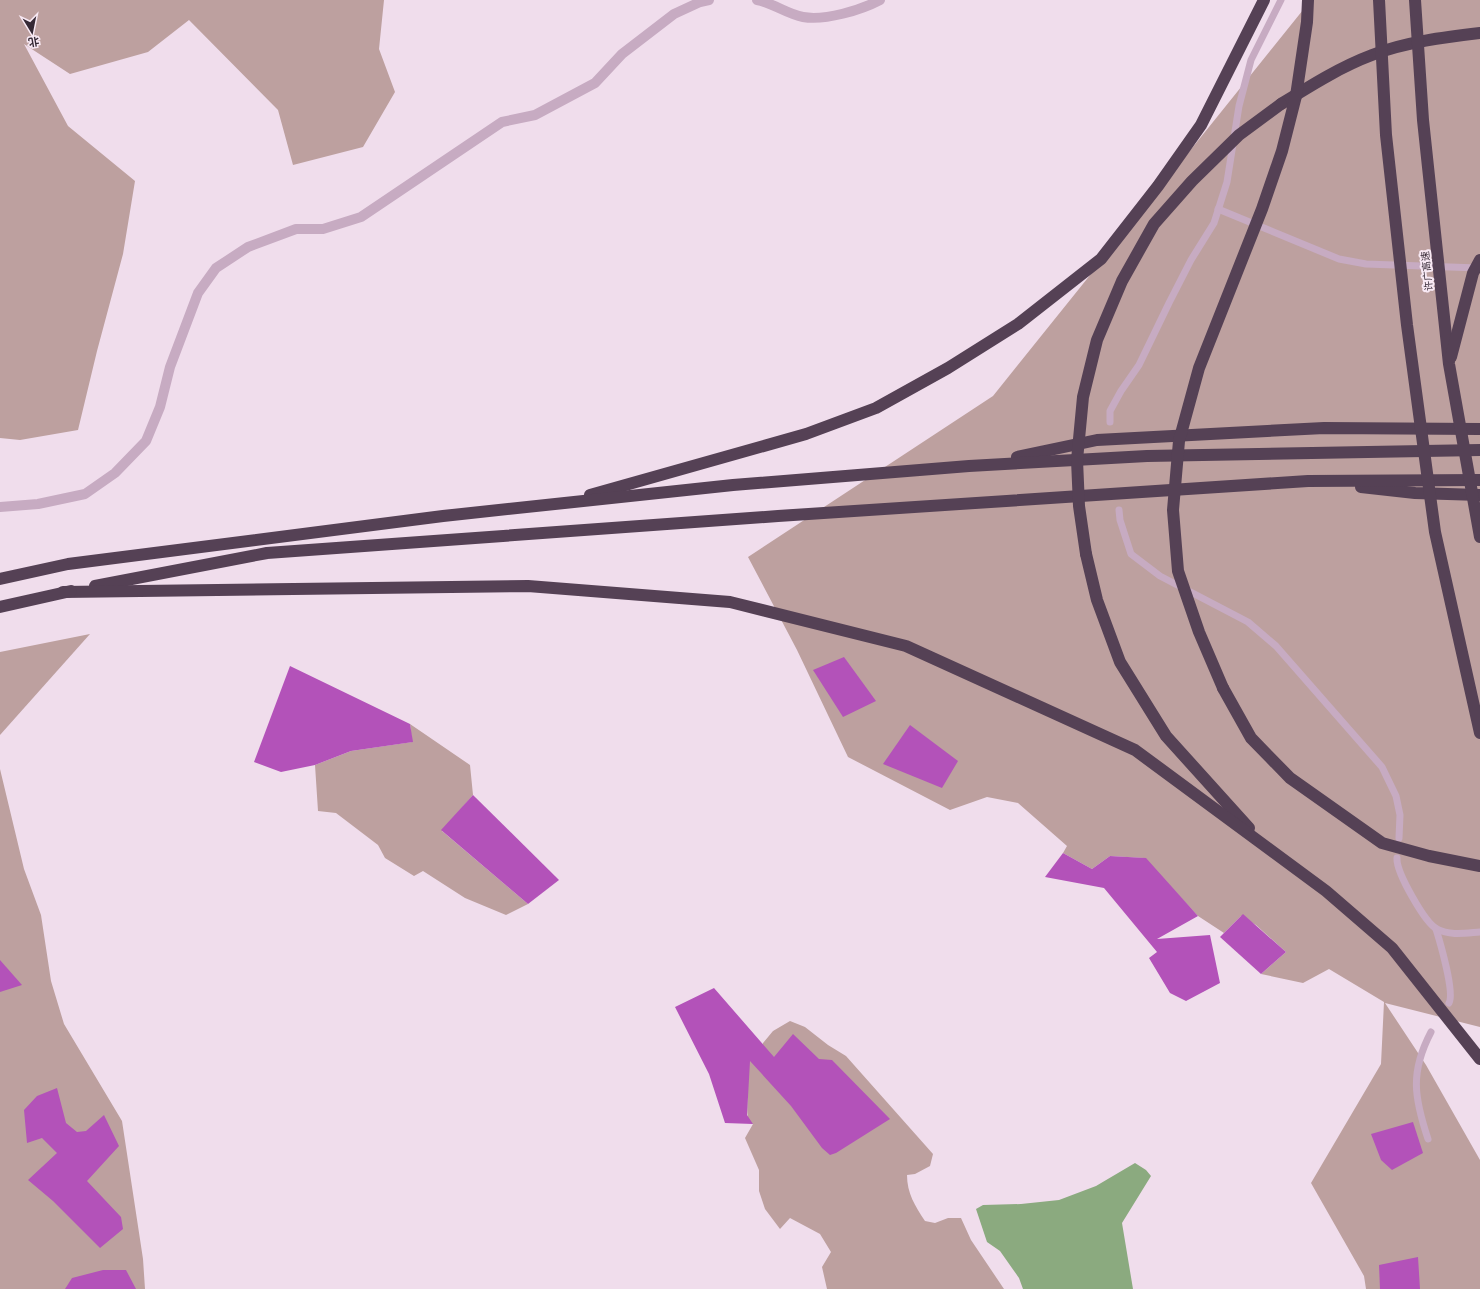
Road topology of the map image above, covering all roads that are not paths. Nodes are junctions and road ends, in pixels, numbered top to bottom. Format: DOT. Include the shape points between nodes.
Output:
graph roads {
  1 [pos="709,0"];
  2 [pos="757,0"];
  3 [pos="880,0"];
  4 [pos="1264,0"];
  5 [pos="1281,0"];
  6 [pos="1308,0"];
  7 [pos="1380,0"];
  8 [pos="1415,0"];
  9 [pos="1480,33"];
  10 [pos="1218,209"];
  11 [pos="1480,260"];
  12 [pos="1480,269"];
  13 [pos="1449,364"];
  14 [pos="1110,422"];
  15 [pos="1480,429"];
  16 [pos="1480,450"];
  17 [pos="984,465"];
  18 [pos="1480,480"];
  19 [pos="1308,481"];
  20 [pos="1480,495"];
  21 [pos="559,504"];
  22 [pos="0,507"];
  23 [pos="1119,510"];
  24 [pos="1480,537"];
  25 [pos="0,579"];
  26 [pos="63,592"];
  27 [pos="0,607"];
  28 [pos="1480,733"];
  29 [pos="1399,838"];
  30 [pos="1267,848"];
  31 [pos="1397,858"];
  32 [pos="1480,866"];
  33 [pos="1436,929"];
  34 [pos="1480,932"];
  35 [pos="1449,1003"];
  36 [pos="1431,1032"];
  37 [pos="1480,1059"];
  38 [pos="1428,1139"];
  1 -- 22 [label="street" via="674,14 622,54 594,83 535,115 502,122 361,217 323,229 296,229 248,247 216,268 198,293 146,441 115,473 85,494 38,504"];
  2 -- 3 [label="street" via="804,17 839,15"];
  4 -- 21 [label="highway" via="1201,125 1158,186 1100,259 1018,324 948,368 876,408 806,434"];
  5 -- 10 [label="lane" via="1251,60 1227,182"];
  6 -- 32 [label="highway, bridge" via="1296,96 1282,151 1262,209 1199,368 1179,441 1172,510 1178,571 1199,632 1223,688 1251,738 1290,778 1382,843"];
  7 -- 28 [label="highway, bridge" via="1387,143 1407,325 1435,532"];
  8 -- 13 [label="highway, 许广高速, bridge" via="1423,120"];
  9 -- 30 [label="highway, bridge" via="1432,39 1373,54 1333,72 1281,104 1240,135 1192,181 1154,224 1122,281 1097,340 1083,397 1078,460 1079,506 1086,554 1097,600 1120,662 1166,736"];
  10 -- 12 [label="lane" via="1339,259 1366,264"];
  10 -- 14 [label="lane" via="1214,223 1168,303 1139,365 1110,411"];
  11 -- 13 [label="highway, bridge" via="1473,273"];
  13 -- 24 [label="highway, 许广高速, bridge"];
  15 -- 17 [label="highway" via="1324,428 1097,440"];
  16 -- 17 [label="highway" via="1148,456"];
  17 -- 21 [label="highway" via="733,485"];
  18 -- 19 [label="highway"];
  19 -- 20 [label="highway" via="1415,493"];
  19 -- 26 [label="highway" via="770,516 267,553"];
  21 -- 25 [label="highway" via="443,516 68,564"];
  23 -- 29 [label="lane" via="1131,554 1160,576 1248,622 1276,646 1382,767 1396,796 1400,815"];
  26 -- 27 [label="highway"];
  26 -- 30 [label="highway" via="528,586 730,602 906,646 1135,750"];
  30 -- 37 [label="highway" via="1326,892 1392,948"];
  31 -- 33 [label="lane" via="1410,895"];
  33 -- 34 [label="lane" via="1457,934"];
  33 -- 35 [label="lane" via="1448,977 1451,1000"];
  36 -- 38 [label="lane" via="1416,1072 1418,1108"];
}
